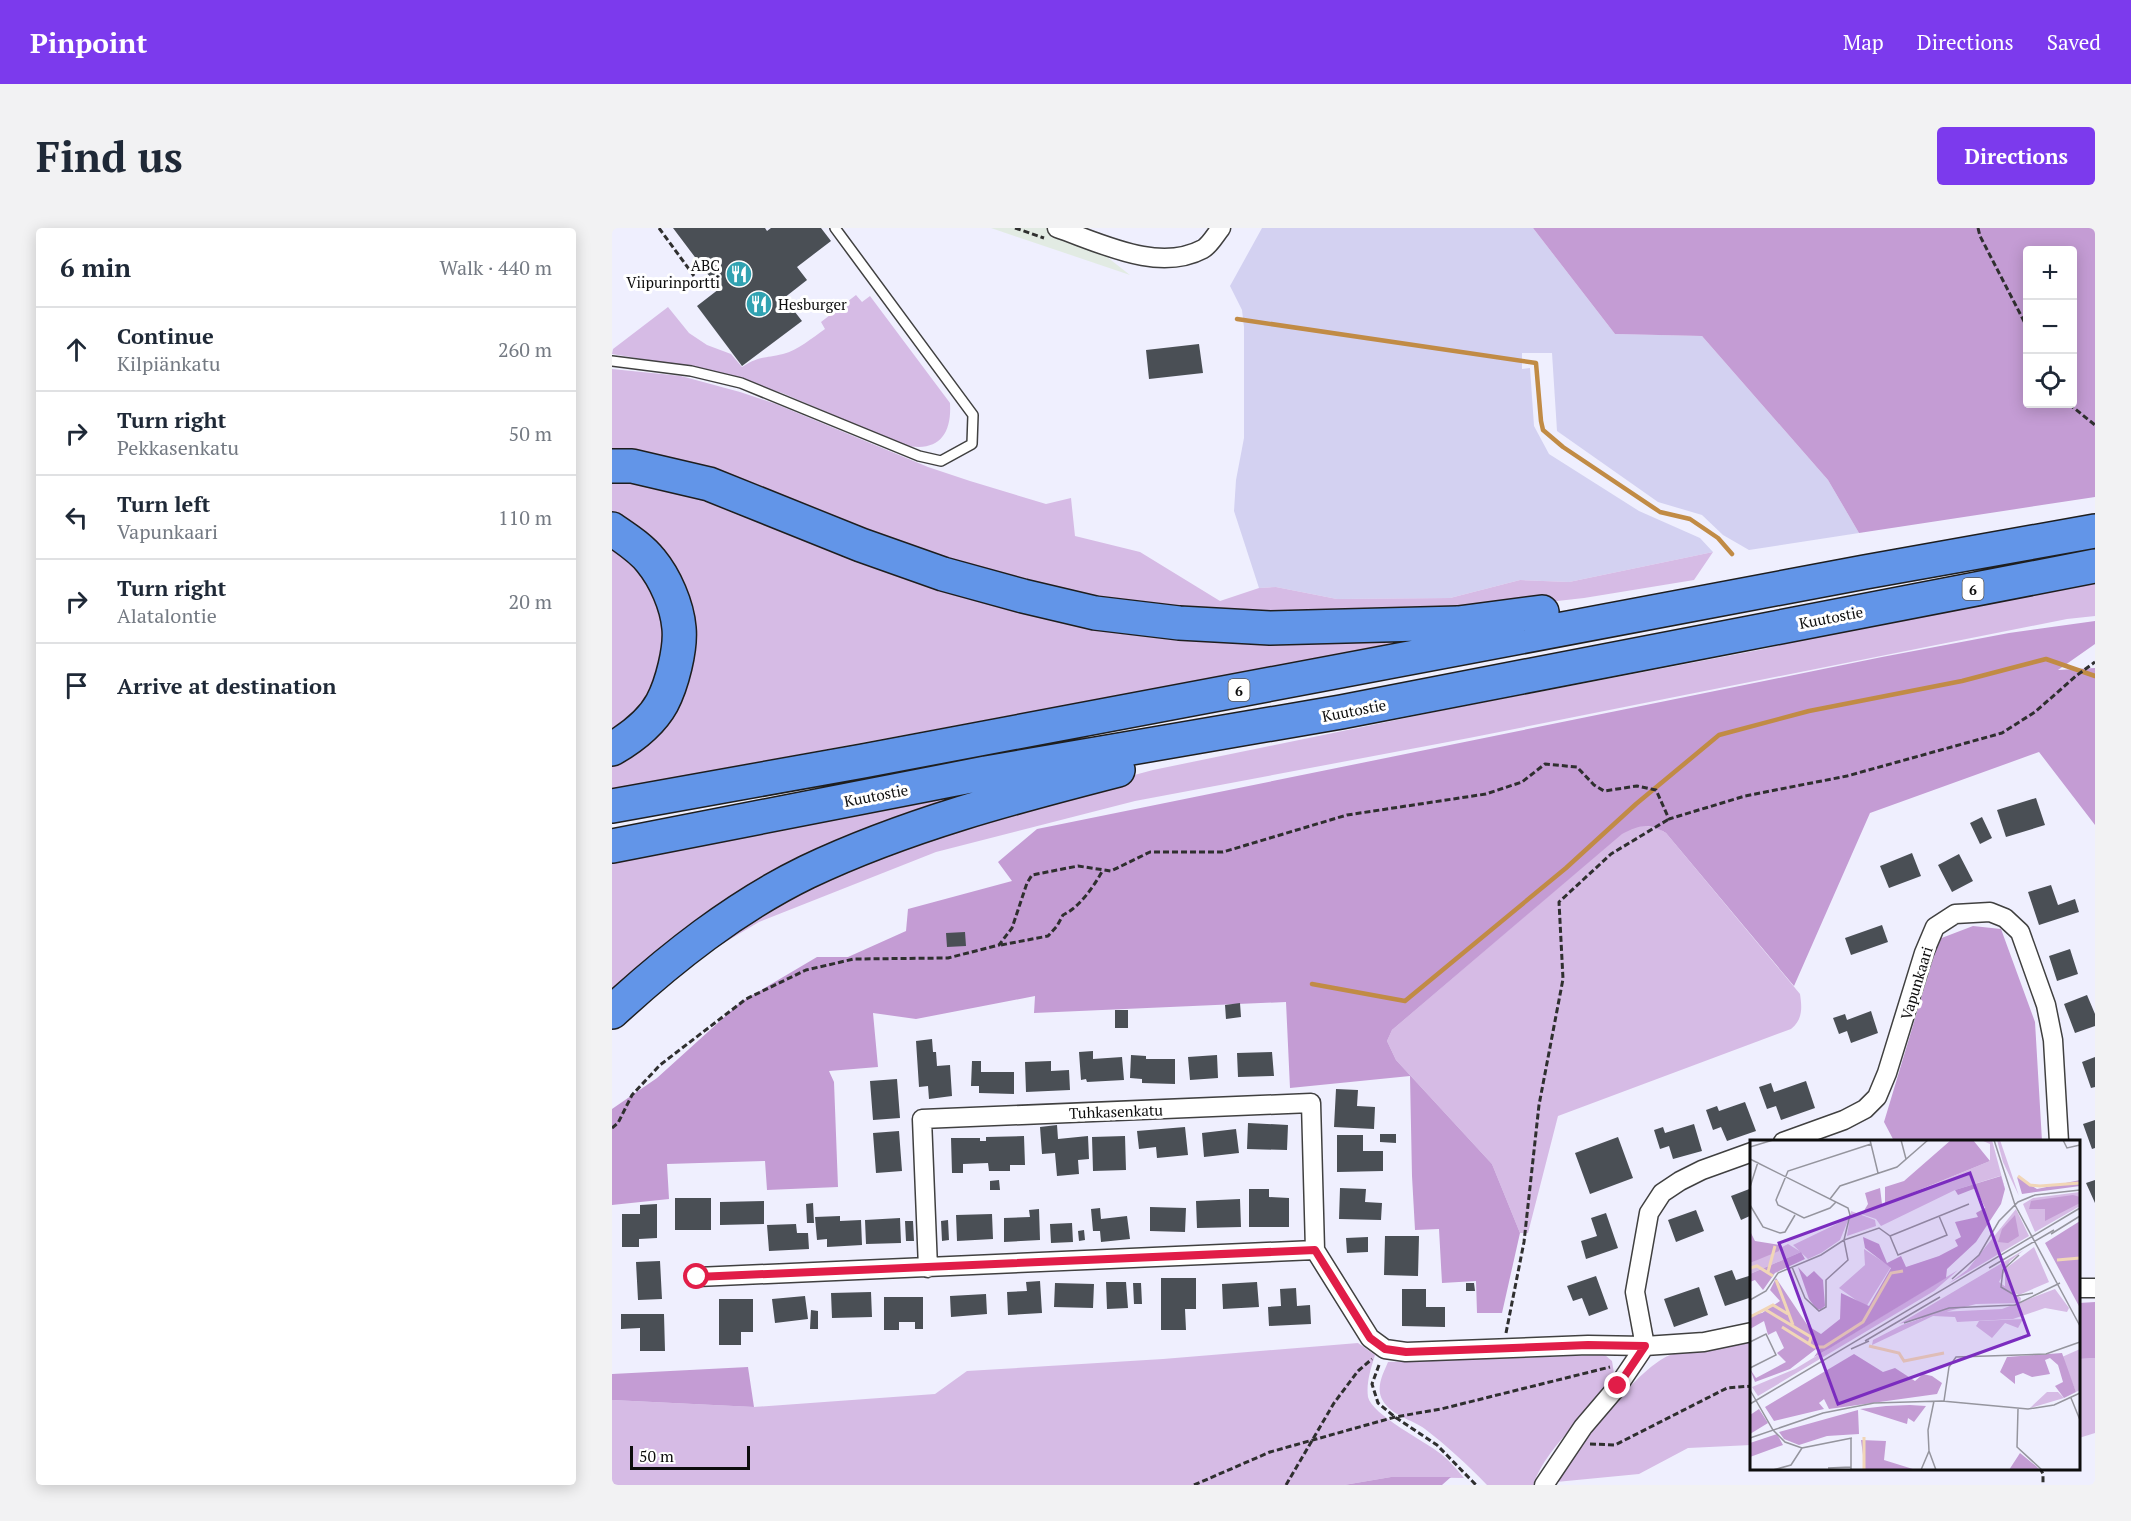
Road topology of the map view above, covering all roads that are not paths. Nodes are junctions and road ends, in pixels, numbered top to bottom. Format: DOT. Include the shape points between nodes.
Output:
graph roads {
  1 [pos="835,228"];
  2 [pos="1057,228"];
  3 [pos="1221,228"];
  4 [pos="612,360"];
  5 [pos="612,466"];
  6 [pos="612,530"];
  7 [pos="2095,531"];
  8 [pos="2095,566"];
  9 [pos="1865,572"];
  10 [pos="1341,712"];
  11 [pos="612,749"];
  12 [pos="612,806"];
  13 [pos="612,846"];
  14 [pos="612,1012"];
  15 [pos="1789,1140"];
  16 [pos="2059,1140"];
  17 [pos="1750,1153"];
  18 [pos="1315,1250"];
  19 [pos="928,1268"];
  20 [pos="697,1277"];
  21 [pos="1750,1332"];
  22 [pos="1640,1353"];
  23 [pos="1544,1485"];
  1 -- 4 [label="lane" via="973,415 972,444 941,461 919,456 741,383 691,371"];
  2 -- 3 [label="street" via="1142,257 1170,260 1205,249"];
  5 -- 9 [label="highway" via="632,466 709,484 943,574 1095,613 1179,623 1270,628 1458,623"];
  6 -- 11 [label="highway" via="651,560 669,591 679,628 675,666 661,704 630,738"];
  7 -- 9 [label="highway, 6"];
  8 -- 10 [label="highway, Kuutostie / 6"];
  9 -- 12 [label="highway, 6"];
  10 -- 13 [label="highway, Kuutostie / 6" via="986,773"];
  10 -- 14 [label="highway" via="1048,788 857,851 806,873 705,934"];
  15 -- 16 [label="street, Vapunkaari" via="1844,1120 1865,1109 1876,1097 1935,927 1955,914 1990,912 2005,918 2020,932 2046,1005 2054,1040"];
  17 -- 22 [label="street" via="1680,1181 1662,1192 1649,1214 1635,1292"];
  18 -- 19 [label="street"];
  18 -- 19 [label="street, Tuhkasenkatu" via="1311,1103 922,1119"];
  18 -- 22 [label="street" via="1370,1338 1385,1349 1406,1352 1588,1345"];
  19 -- 20 [label="street"];
  21 -- 22 [label="street"];
  22 -- 23 [label="street"];
}
